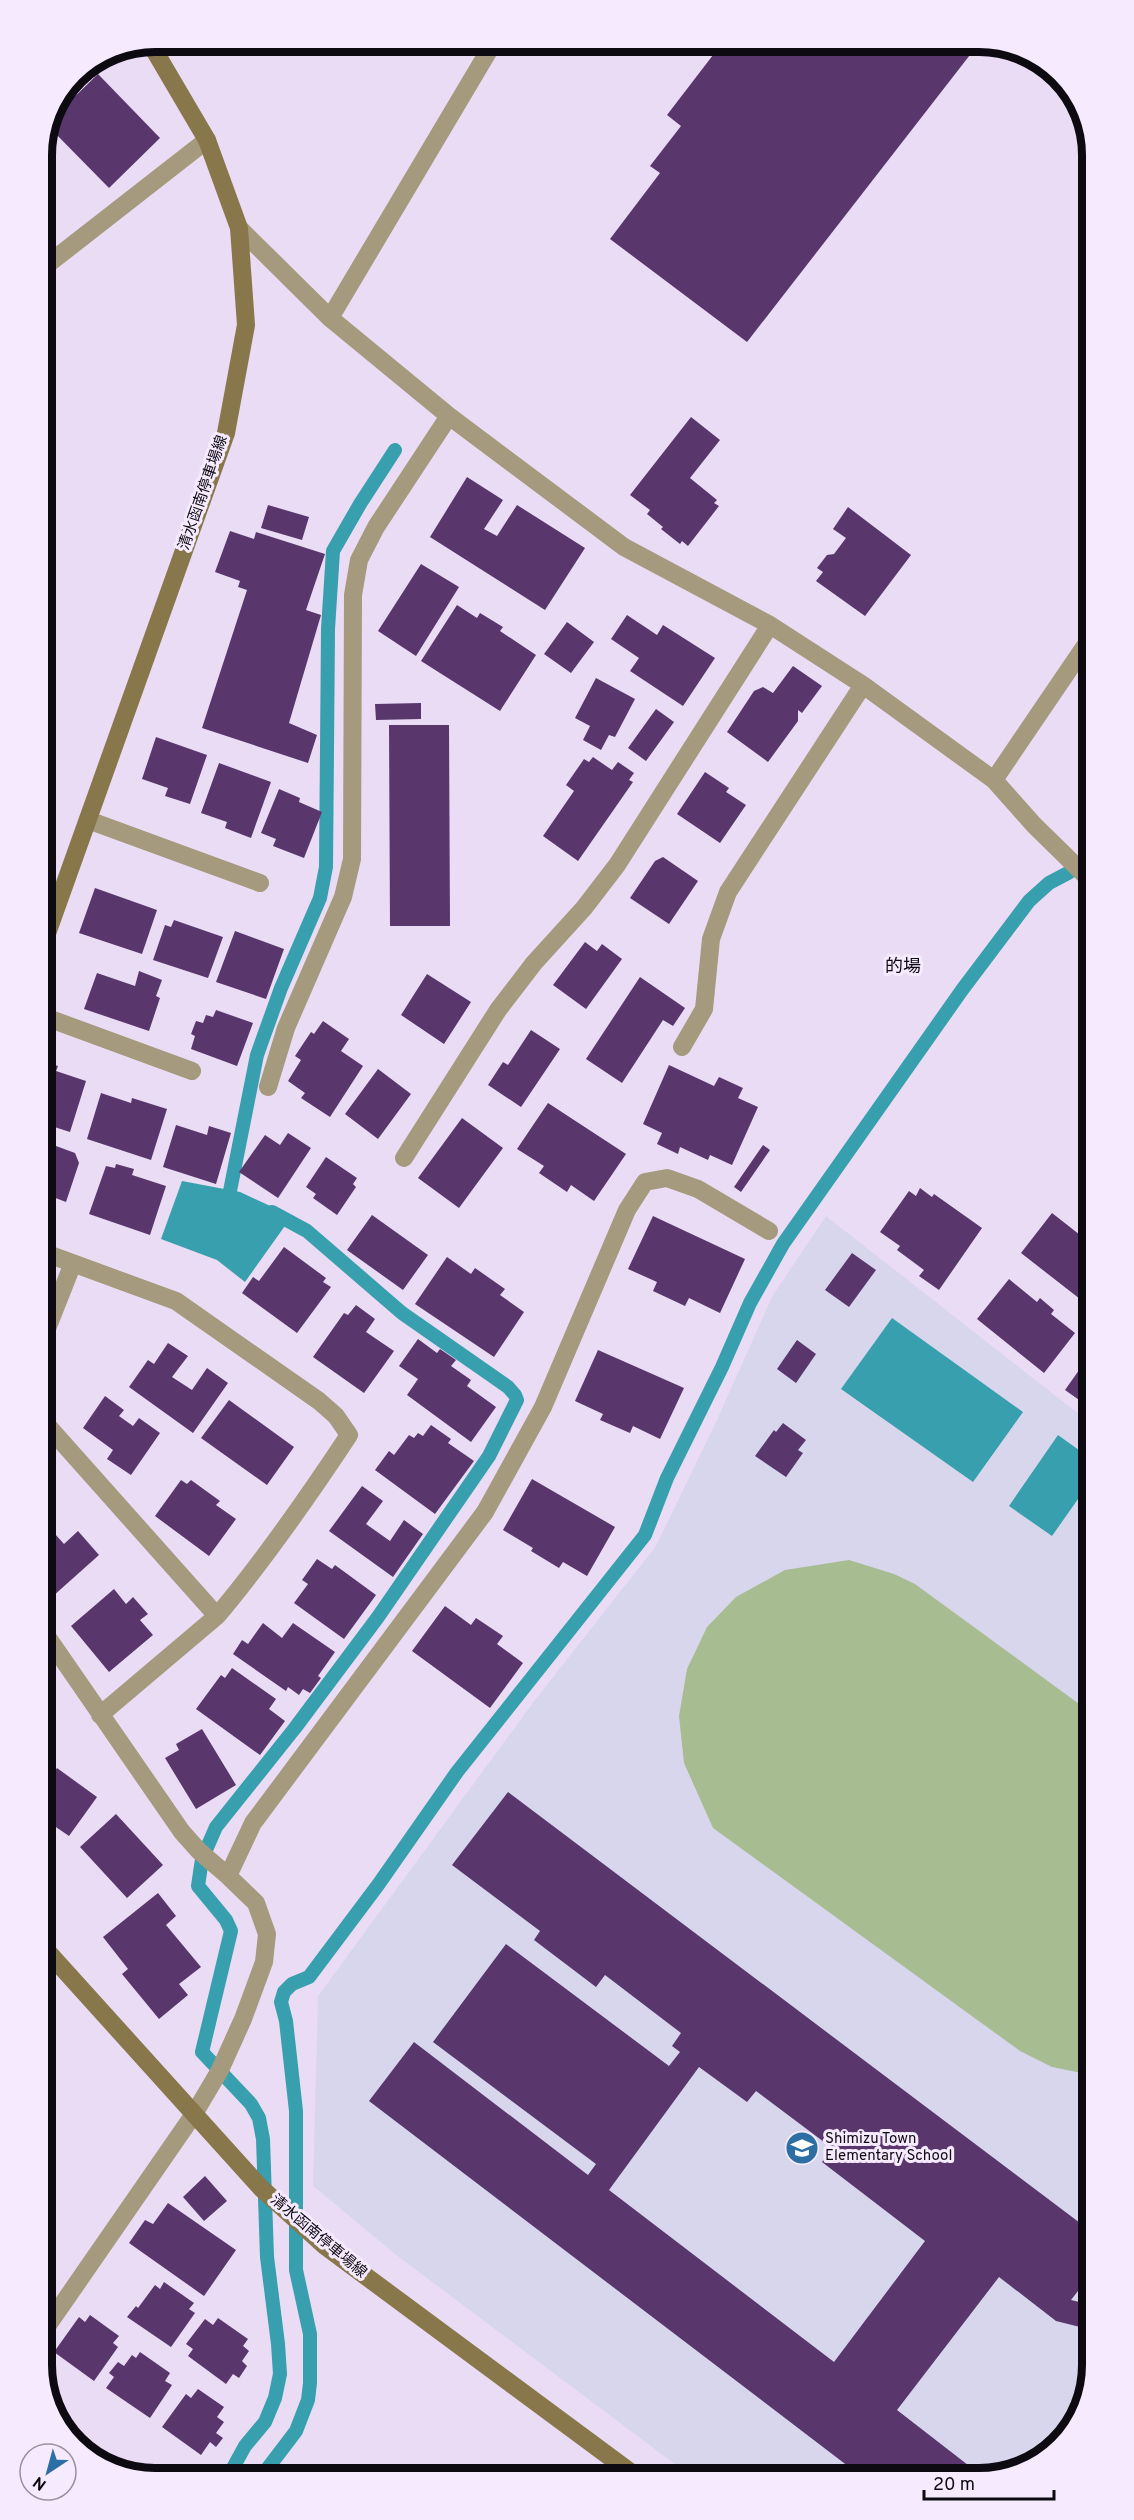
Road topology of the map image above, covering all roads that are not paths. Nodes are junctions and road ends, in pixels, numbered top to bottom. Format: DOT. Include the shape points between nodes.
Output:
graph roads {
  1 [pos="155,52"];
  2 [pos="488,52"];
  3 [pos="207,140"];
  4 [pos="239,228"];
  5 [pos="53,260"];
  6 [pos="330,318"];
  7 [pos="449,416"];
  8 [pos="770,625"];
  9 [pos="1082,650"];
  10 [pos="863,686"];
  11 [pos="994,780"];
  12 [pos="88,820"];
  13 [pos="1082,872"];
  14 [pos="260,883"];
  15 [pos="53,918"];
  16 [pos="53,1020"];
  17 [pos="682,1047"];
  18 [pos="192,1071"];
  19 [pos="268,1087"];
  20 [pos="404,1158"];
  21 [pos="769,1232"];
  22 [pos="53,1256"];
  23 [pos="73,1263"];
  24 [pos="52,1315"];
  25 [pos="52,1431"];
  26 [pos="217,1616"];
  27 [pos="52,1644"];
  28 [pos="100,1715"];
  29 [pos="228,1876"];
  30 [pos="52,1957"];
  31 [pos="194,2114"];
  32 [pos="52,2319"];
  33 [pos="624,2468"];
  1 -- 3 [label="main road, 清水函南停車場線"];
  2 -- 6 [label="street"];
  3 -- 4 [label="main road, 清水函南停車場線"];
  3 -- 5 [label="street"];
  4 -- 6 [label="street"];
  4 -- 12 [label="main road, 清水函南停車場線" via="246,325 226,433"];
  6 -- 7 [label="street"];
  7 -- 8 [label="street" via="624,547"];
  7 -- 19 [label="street" via="376,527 359,560 353,595 352,859 343,897 286,1028"];
  8 -- 10 [label="street"];
  8 -- 20 [label="street" via="617,865 498,1010"];
  9 -- 11 [label="street"];
  10 -- 11 [label="street"];
  10 -- 17 [label="street" via="728,892 711,939 704,1009"];
  11 -- 13 [label="street"];
  12 -- 14 [label="street"];
  12 -- 15 [label="main road, 清水函南停車場線"];
  16 -- 18 [label="street"];
  21 -- 29 [label="street" via="698,1189 668,1178 645,1182 627,1210 543,1407 485,1512 253,1823"];
  22 -- 23 [label="street"];
  23 -- 24 [label="street"];
  23 -- 26 [label="street" via="176,1301 319,1401 349,1435"];
  25 -- 26 [label="street"];
  26 -- 28 [label="street"];
  27 -- 28 [label="street"];
  28 -- 29 [label="street" via="182,1832"];
  29 -- 31 [label="street" via="256,1903 267,1934 264,1962 220,2070"];
  30 -- 31 [label="main road, 清水函南停車場線"];
  31 -- 32 [label="street"];
  31 -- 33 [label="main road, 清水函南停車場線" via="261,2188 325,2246"];
}
